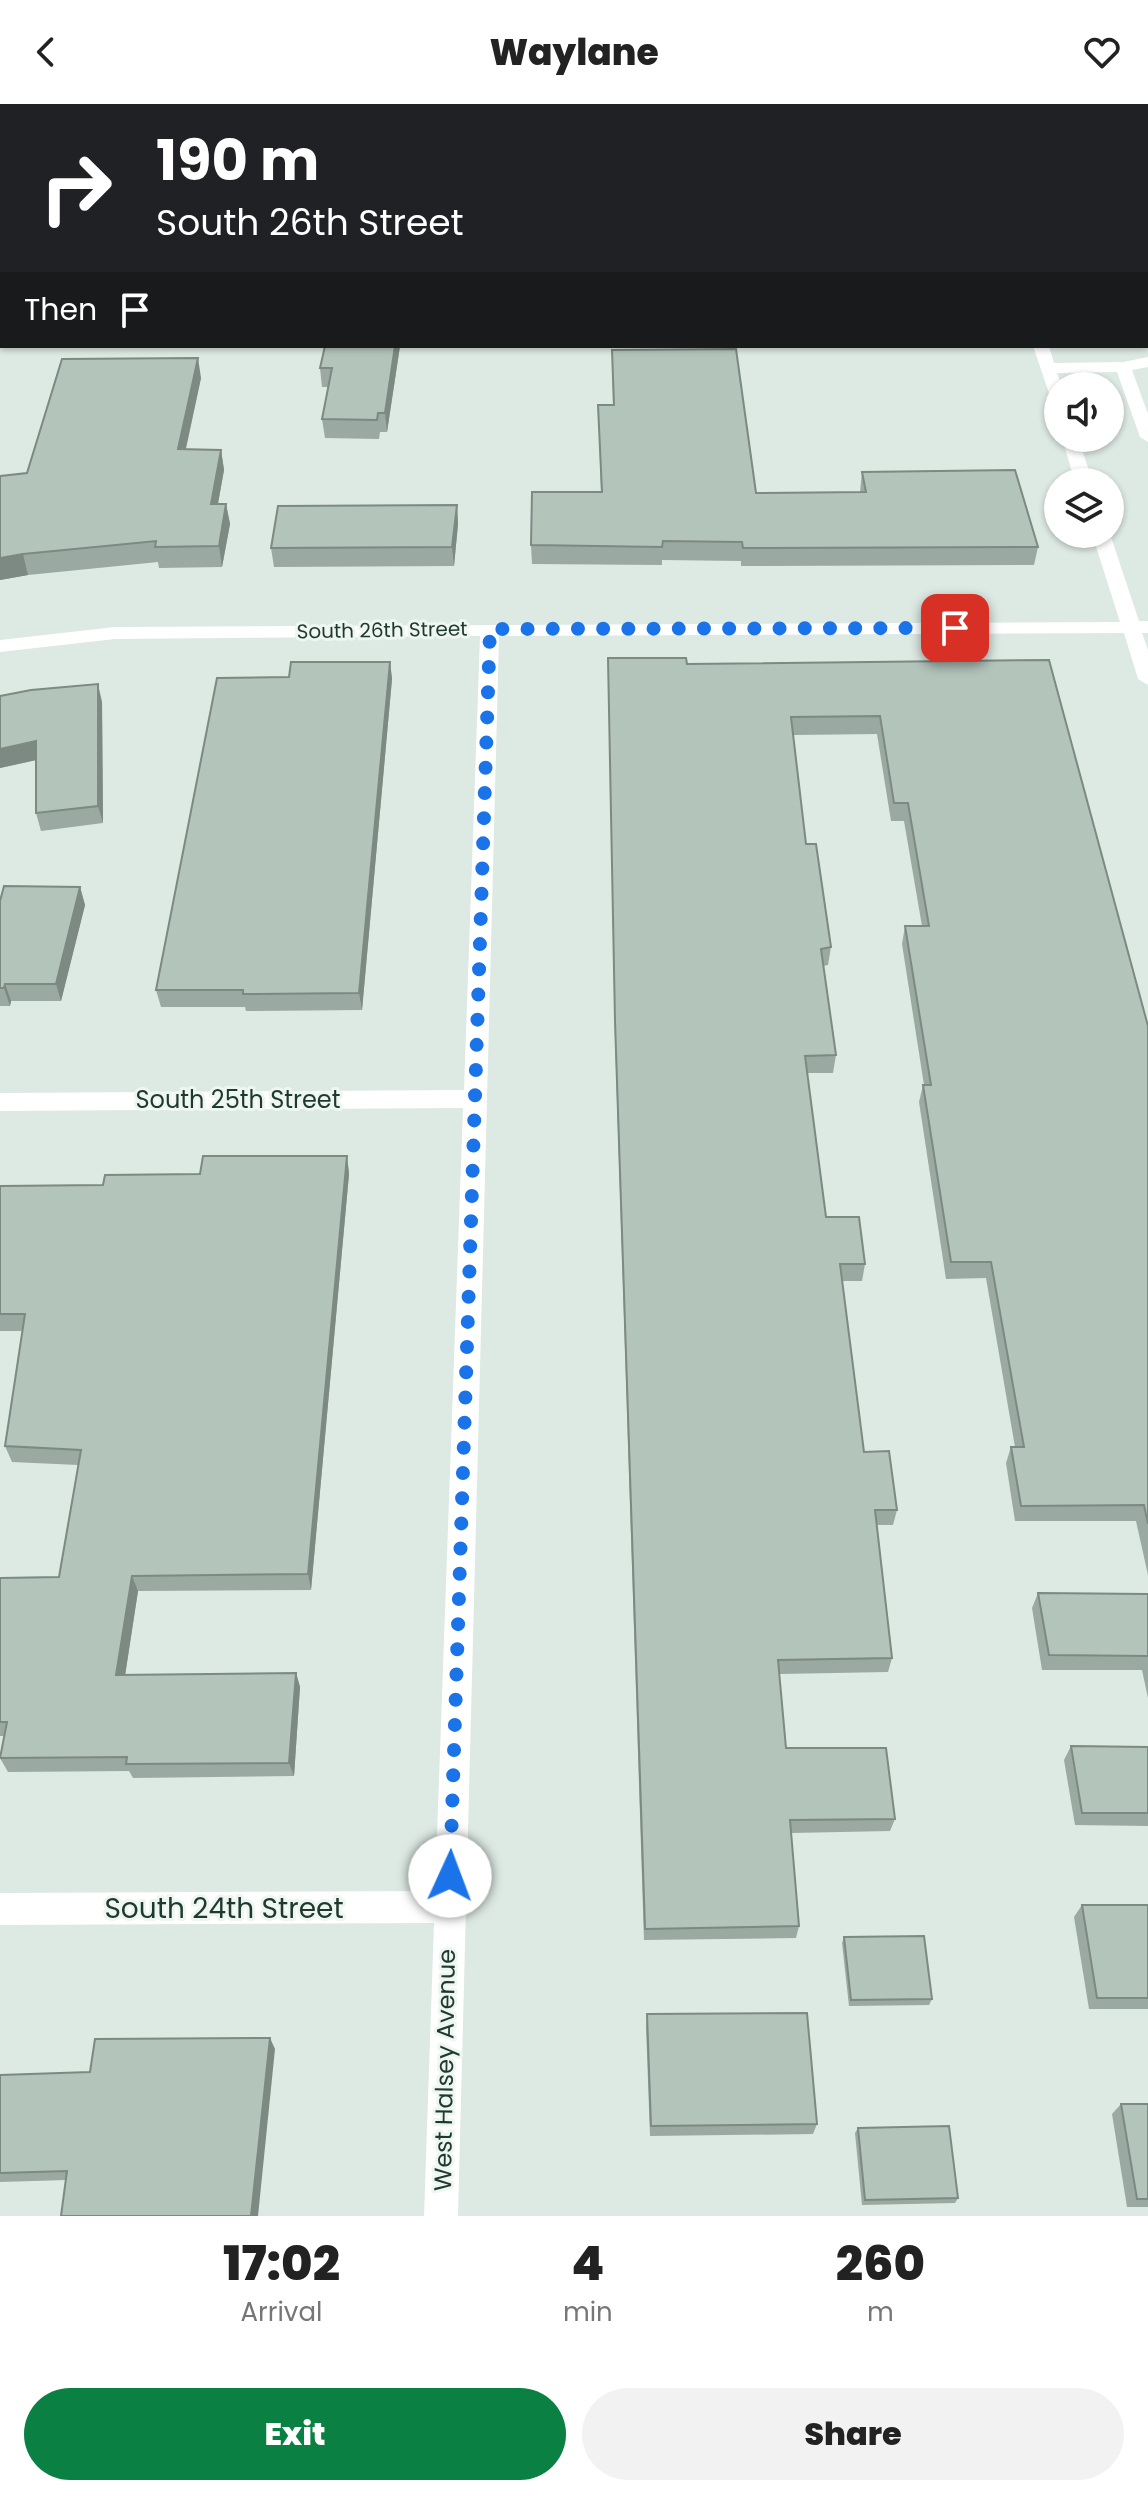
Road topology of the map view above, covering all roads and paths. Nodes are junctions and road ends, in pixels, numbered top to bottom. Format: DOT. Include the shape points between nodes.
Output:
graph roads {
  1 [pos="1042,348"];
  2 [pos="1148,362"];
  3 [pos="1123,367"];
  4 [pos="1048,368"];
  5 [pos="1049,372"];
  6 [pos="1142,407"];
  7 [pos="1148,437"];
  8 [pos="1107,548"];
  9 [pos="1139,627"];
  10 [pos="490,629"];
  11 [pos="0,646"];
  12 [pos="1148,679"];
  13 [pos="477,1099"];
  14 [pos="0,1102"];
  15 [pos="449,1907"];
  16 [pos="0,1909"];
  17 [pos="441,2216"];
  1 -- 4 [label="street"];
  2 -- 3 [label="street"];
  3 -- 4 [label="street"];
  3 -- 6 [label="street"];
  4 -- 5 [label="street"];
  6 -- 7 [label="street"];
  8 -- 9 [label="street"];
  9 -- 10 [label="street, South 26th Street"];
  9 -- 12 [label="street"];
  10 -- 11 [label="street, South 26th Street" via="115,633"];
  10 -- 13 [label="street, West Halsey Avenue"];
  13 -- 14 [label="street, South 25th Street"];
  13 -- 15 [label="street, West Halsey Avenue"];
  15 -- 16 [label="street, South 24th Street"];
  15 -- 17 [label="street, West Halsey Avenue"];
}
